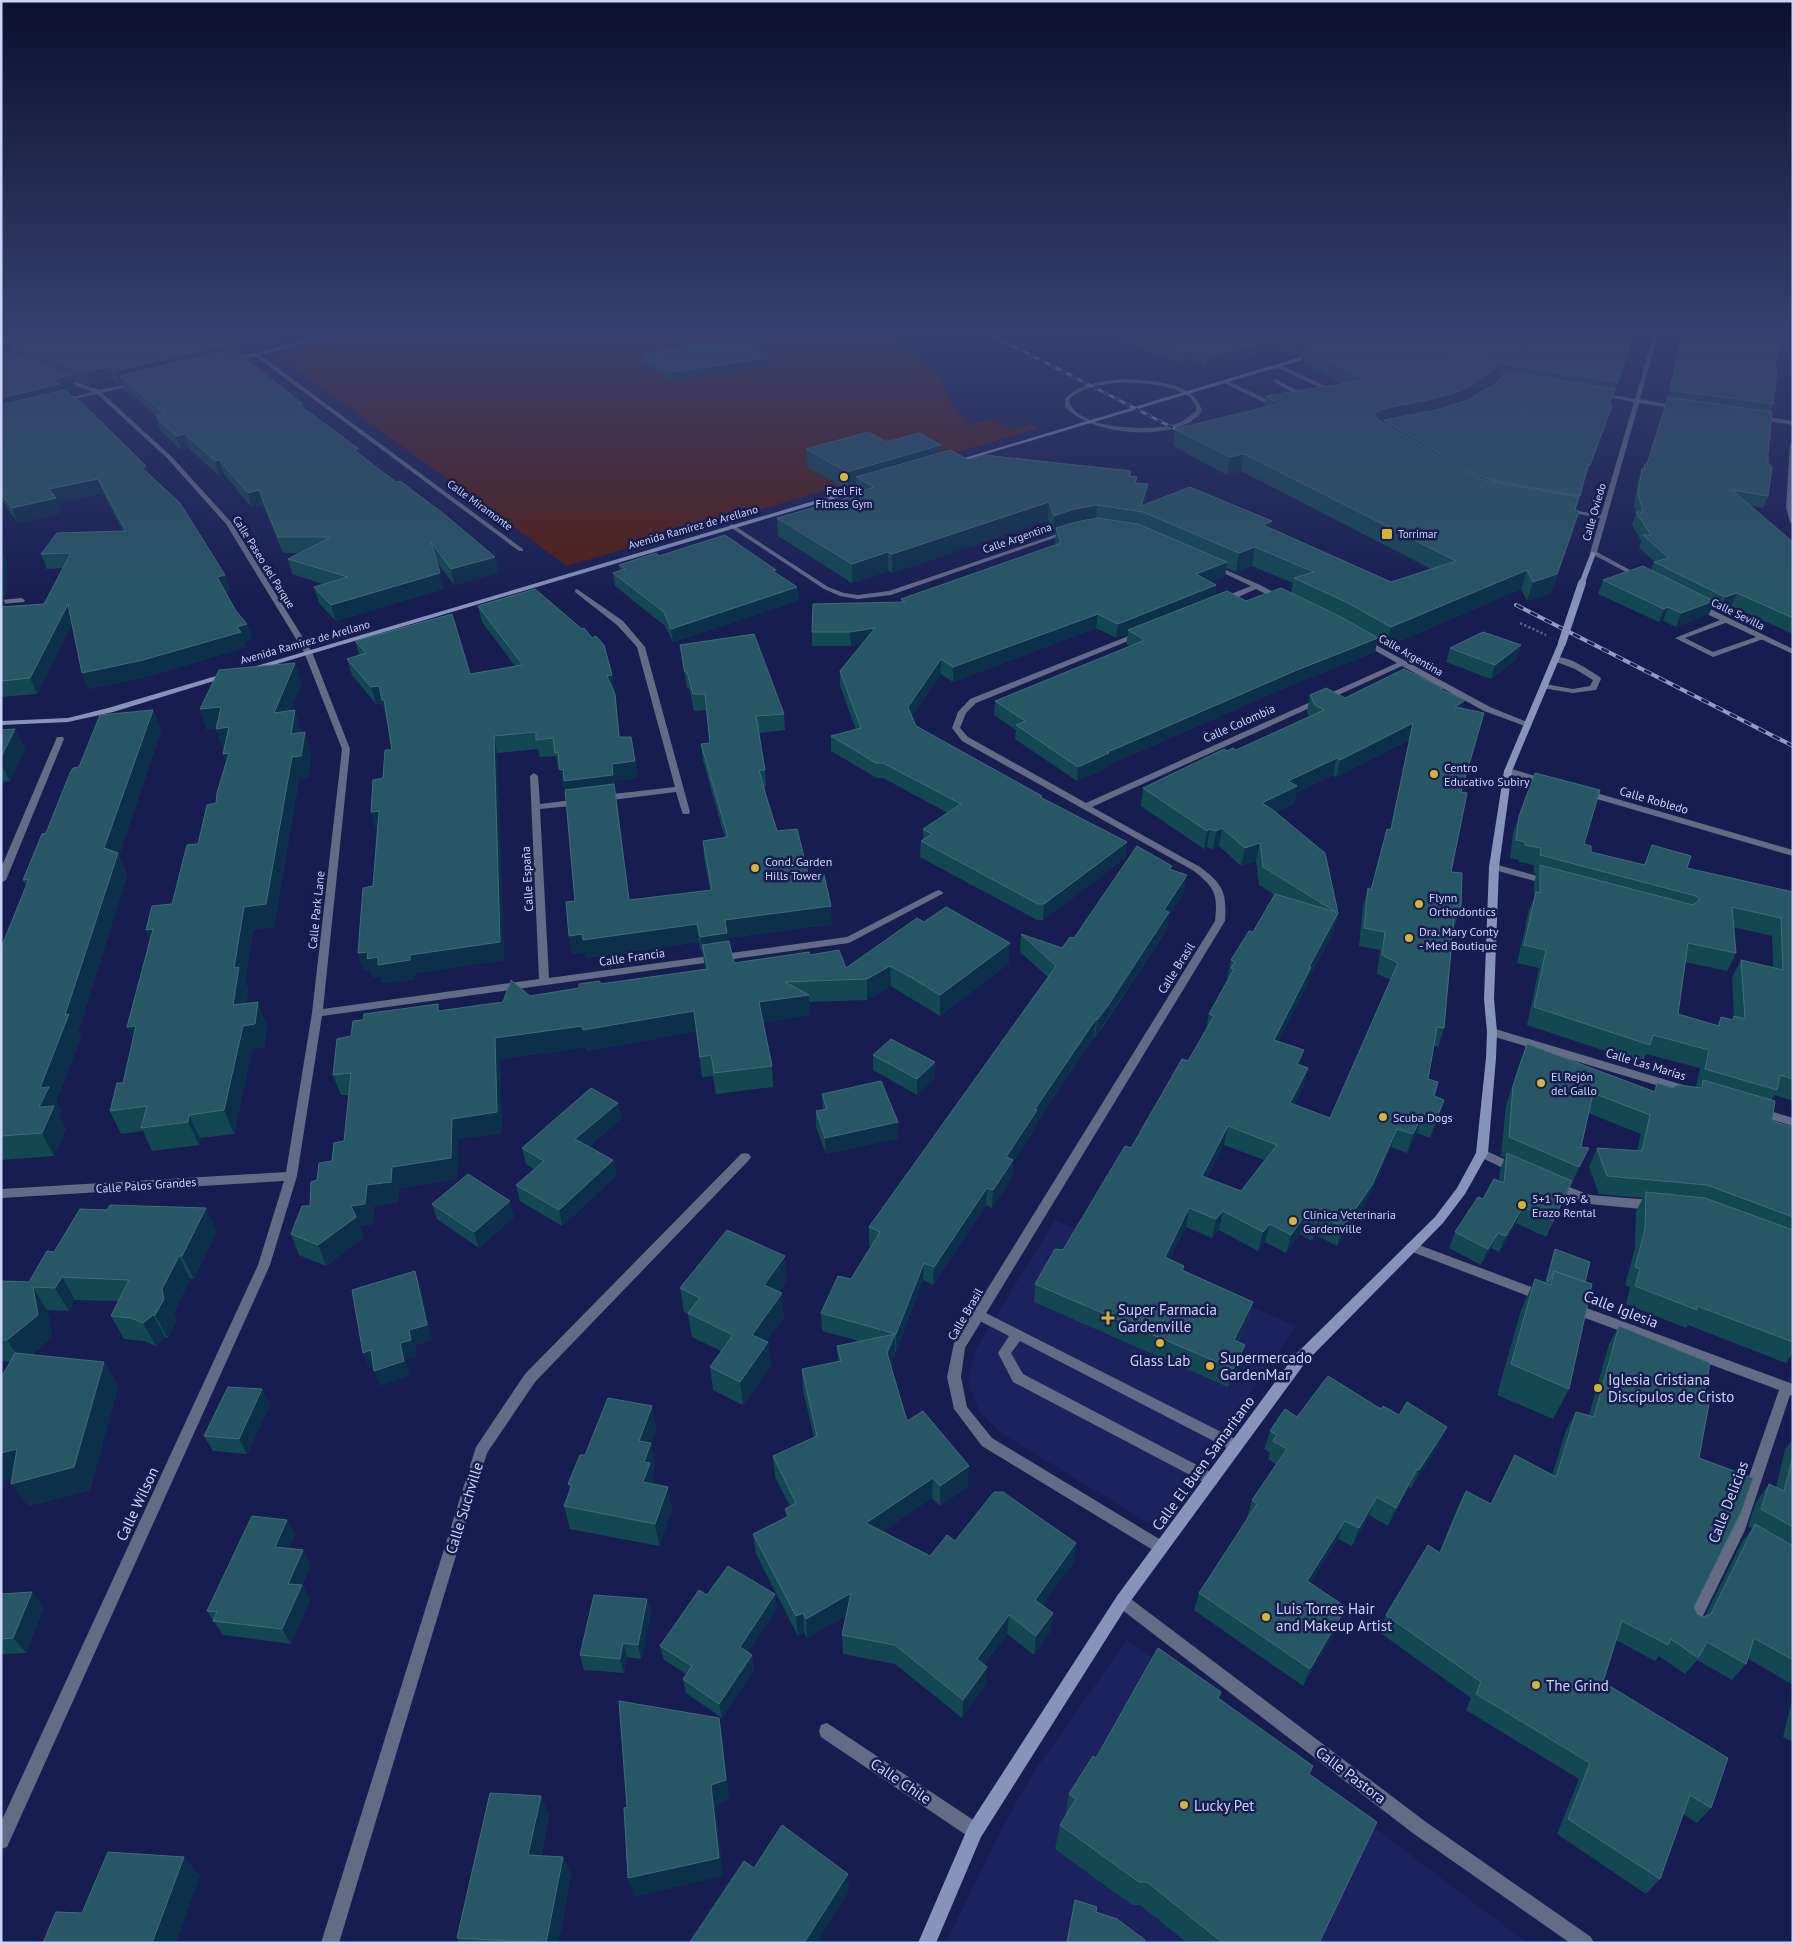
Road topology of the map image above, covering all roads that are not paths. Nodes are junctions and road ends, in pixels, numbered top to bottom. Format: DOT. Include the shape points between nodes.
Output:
graph roads {
  1 [pos="132,423"];
  2 [pos="349,423"];
  3 [pos="1089,423"];
  4 [pos="1094,423"];
  5 [pos="1183,423"];
  6 [pos="1631,423"];
  7 [pos="1793,444"];
  8 [pos="950,463"];
  9 [pos="873,485"];
  10 [pos="1558,510"];
  11 [pos="1603,517"];
  12 [pos="1793,522"];
  13 [pos="732,526"];
  14 [pos="1073,531"];
  15 [pos="521,550"];
  16 [pos="1593,553"];
  17 [pos="1207,564"];
  18 [pos="1649,582"];
  19 [pos="1258,586"];
  20 [pos="577,591"];
  21 [pos="21,600"];
  22 [pos="1,602"];
  23 [pos="1291,602"];
  24 [pos="1693,604"];
  25 [pos="1212,605"];
  26 [pos="1725,620"];
  27 [pos="1148,631"];
  28 [pos="1356,635"];
  29 [pos="1762,638"];
  30 [pos="308,652"];
  31 [pos="1793,652"];
  32 [pos="1557,658"];
  33 [pos="1402,663"];
  34 [pos="242,671"];
  35 [pos="233,674"];
  36 [pos="1546,686"];
  37 [pos="1,723"];
  38 [pos="1528,724"];
  39 [pos="60,738"];
  40 [pos="1508,771"];
  41 [pos="534,776"];
  42 [pos="1556,785"];
  43 [pos="679,789"];
  44 [pos="1575,790"];
  45 [pos="1086,806"];
  46 [pos="536,807"];
  47 [pos="686,812"];
  48 [pos="1793,853"];
  49 [pos="1494,867"];
  50 [pos="1,880"];
  51 [pos="1561,885"];
  52 [pos="939,893"];
  53 [pos="544,982"];
  54 [pos="317,1013"];
  55 [pos="1492,1032"];
  56 [pos="1699,1094"];
  57 [pos="1746,1108"];
  58 [pos="1793,1122"];
  59 [pos="1482,1154"];
  60 [pos="745,1157"];
  61 [pos="1523,1172"];
  62 [pos="291,1176"];
  63 [pos="1548,1182"];
  64 [pos="1,1194"];
  65 [pos="1667,1207"];
  66 [pos="1410,1248"];
  67 [pos="978,1314"];
  68 [pos="1017,1335"];
  69 [pos="1789,1389"];
  70 [pos="1236,1446"];
  71 [pos="1211,1480"];
  72 [pos="1738,1530"];
  73 [pos="1754,1539"];
  74 [pos="1161,1548"];
  75 [pos="1122,1601"];
  76 [pos="1692,1625"];
  77 [pos="827,1731"];
  78 [pos="976,1832"];
  79 [pos="1,1841"];
  80 [pos="330,1943"];
  81 [pos="928,1943"];
  82 [pos="1585,1943"];
  1 -- 30 [label="street, Calle Paseo del Parque" via="169,457 229,523"];
  2 -- 15 [label="street, Calle Miramonte"];
  3 -- 8 [label="street"];
  4 -- 5 [label="street" via="1133,429"];
  6 -- 11 [label="street, Calle Oviedo"];
  7 -- 12 [label="street" via="1789,507"];
  9 -- 13 [label="street, Avenida Ramírez de Arellano"];
  10 -- 11 [label="street"];
  11 -- 16 [label="street, Calle Oviedo"];
  13 -- 14 [label="street, Calle Argentina" via="836,594 852,598 891,593"];
  13 -- 30 [label="street, Avenida Ramírez de Arellano"];
  16 -- 18 [label="street"];
  16 -- 32 [label="street, Calle El Buen Samaritano, bridge"];
  17 -- 19 [label="street"];
  19 -- 23 [label="street"];
  19 -- 25 [label="street"];
  20 -- 43 [label="street" via="620,622 641,647"];
  21 -- 22 [label="street"];
  24 -- 26 [label="street, Calle Sevilla"];
  26 -- 29 [label="street, Calle Sevilla"];
  26 -- 29 [label="street" via="1680,638 1713,655"];
  27 -- 45 [label="street, Calle Brasil" via="973,702 962,712 956,728 965,739"];
  28 -- 33 [label="street, Calle Argentina"];
  29 -- 31 [label="street, Calle Sevilla"];
  30 -- 34 [label="street, Avenida Ramírez de Arellano"];
  30 -- 54 [label="street, Calle Park Lane" via="346,748"];
  32 -- 36 [label="street, Calle El Buen Samaritano"];
  32 -- 36 [label="street" via="1597,679 1593,688 1573,691"];
  33 -- 38 [label="street, Calle Argentina" via="1487,709"];
  33 -- 45 [label="street, Calle Colombia"];
  35 -- 37 [label="street, Avenida Ramírez de Arellano" via="68,720"];
  36 -- 38 [label="street, Calle El Buen Samaritano"];
  38 -- 40 [label="street, Calle El Buen Samaritano"];
  39 -- 50 [label="street"];
  40 -- 42 [label="street"];
  40 -- 49 [label="street, Calle El Buen Samaritano"];
  41 -- 46 [label="street, Calle España"];
  43 -- 46 [label="street"];
  43 -- 47 [label="street"];
  44 -- 48 [label="street, Calle Robledo"];
  45 -- 67 [label="street, Calle Brasil" via="1197,869 1217,884 1222,903 1220,920"];
  46 -- 53 [label="street, Calle España"];
  49 -- 51 [label="street"];
  49 -- 55 [label="street, Calle El Buen Samaritano" via="1488,999"];
  52 -- 53 [label="street, Calle Francia" via="849,940"];
  53 -- 54 [label="street, Calle Francia"];
  54 -- 62 [label="street, Calle Park Lane"];
  55 -- 56 [label="street, Calle Las Marías"];
  55 -- 59 [label="street, Calle El Buen Samaritano"];
  57 -- 58 [label="street"];
  59 -- 61 [label="street"];
  59 -- 66 [label="street, Calle El Buen Samaritano" via="1445,1212"];
  60 -- 80 [label="street, Calle Suchville" via="530,1378 481,1451"];
  62 -- 64 [label="street, Calle Palos Grandes"];
  62 -- 79 [label="street, Calle Wilson" via="264,1265"];
  63 -- 65 [label="street" via="1589,1199"];
  66 -- 69 [label="street, Calle Iglesia"];
  66 -- 70 [label="street, Calle El Buen Samaritano" via="1300,1360"];
  67 -- 68 [label="street"];
  67 -- 74 [label="street, Calle Brasil" via="959,1347 954,1377 961,1409 987,1442"];
  68 -- 70 [label="street"];
  68 -- 71 [label="street" via="1004,1353 1018,1378"];
  69 -- 72 [label="street, Calle Delicias"];
  70 -- 71 [label="street, Calle El Buen Samaritano"];
  71 -- 74 [label="street, Calle El Buen Samaritano"];
  72 -- 73 [label="street"];
  72 -- 76 [label="street, Calle Delicias"];
  74 -- 75 [label="street, Calle El Buen Samaritano"];
  75 -- 78 [label="street, Calle El Buen Samaritano"];
  75 -- 82 [label="street, Calle Pastora" via="1420,1828"];
  77 -- 78 [label="street, Calle Chile"];
  78 -- 81 [label="street, Calle El Buen Samaritano"];
}
